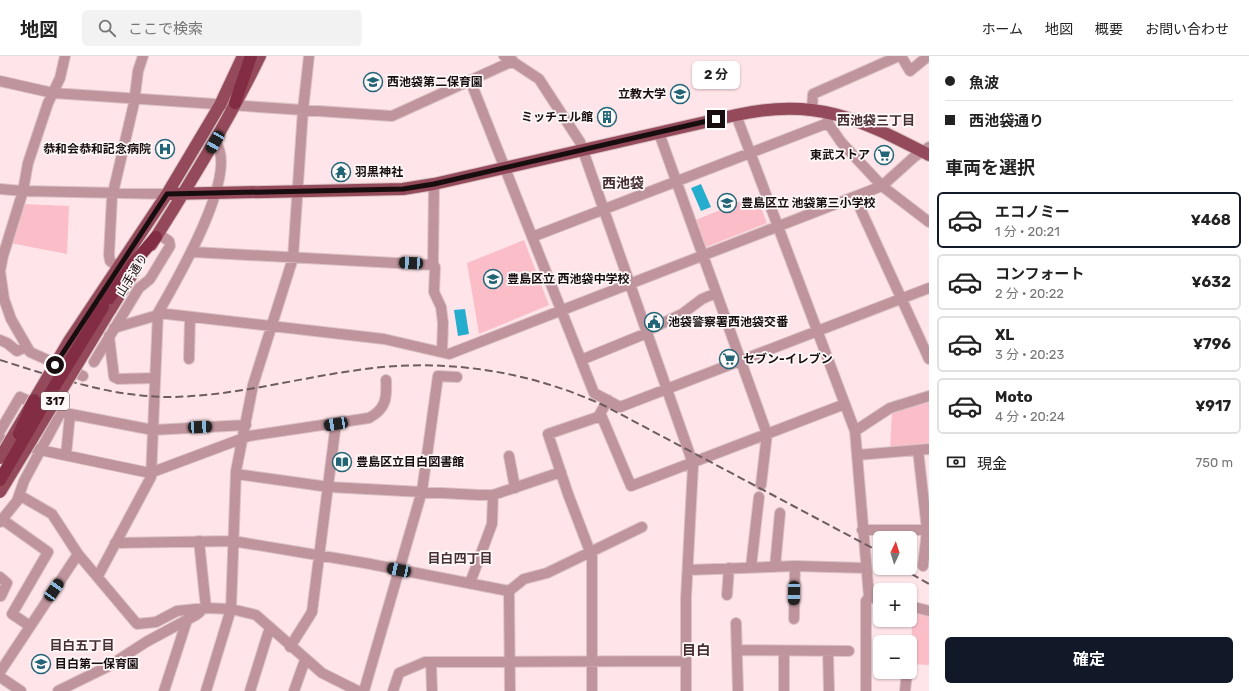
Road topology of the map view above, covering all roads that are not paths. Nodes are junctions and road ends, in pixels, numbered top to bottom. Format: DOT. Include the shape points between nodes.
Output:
graph roads {
  1 [pos="65,56"];
  2 [pos="143,56"];
  3 [pos="260,56"];
  4 [pos="309,56"];
  5 [pos="900,56"];
  6 [pos="928,56"];
  7 [pos="243,57"];
  8 [pos="509,59"];
  9 [pos="470,80"];
  10 [pos="0,81"];
  11 [pos="52,93"];
  12 [pos="134,99"];
  13 [pos="235,104"];
  14 [pos="220,105"];
  15 [pos="812,109"];
  16 [pos="303,110"];
  17 [pos="736,114"];
  18 [pos="828,118"];
  19 [pos="659,133"];
  20 [pos="215,142"];
  21 [pos="583,150"];
  22 [pos="927,151"];
  23 [pos="750,153"];
  24 [pos="505,167"];
  25 [pos="676,182"];
  26 [pos="434,184"];
  27 [pos="882,186"];
  28 [pos="0,188"];
  29 [pos="24,191"];
  30 [pos="298,192"];
  31 [pos="113,193"];
  32 [pos="167,194"];
  33 [pos="184,194"];
  34 [pos="216,194"];
  35 [pos="855,197"];
  36 [pos="603,210"];
  37 [pos="929,222"];
  38 [pos="778,226"];
  39 [pos="157,235"];
  40 [pos="532,237"];
  41 [pos="193,252"];
  42 [pos="702,255"];
  43 [pos="293,258"];
  44 [pos="433,265"];
  45 [pos="120,268"];
  46 [pos="630,283"];
  47 [pos="929,288"];
  48 [pos="716,293"];
  49 [pos="902,298"];
  50 [pos="2,299"];
  51 [pos="103,306"];
  52 [pos="561,310"];
  53 [pos="158,314"];
  54 [pos="190,317"];
  55 [pos="272,326"];
  56 [pos="818,331"];
  57 [pos="112,332"];
  58 [pos="646,332"];
  59 [pos="0,340"];
  60 [pos="26,348"];
  61 [pos="442,352"];
  62 [pos="189,359"];
  63 [pos="929,359"];
  64 [pos="581,360"];
  65 [pos="741,361"];
  66 [pos="94,362"];
  67 [pos="83,376"];
  68 [pos="457,377"];
  69 [pos="155,378"];
  70 [pos="386,380"];
  71 [pos="667,389"];
  72 [pos="929,396"];
  73 [pos="34,400"];
  74 [pos="608,400"];
  75 [pos="846,404"];
  76 [pos="66,413"];
  77 [pos="601,415"];
  78 [pos="336,424"];
  79 [pos="246,425"];
  80 [pos="153,430"];
  81 [pos="855,431"];
  82 [pos="0,432"];
  83 [pos="767,434"];
  84 [pos="243,438"];
  85 [pos="0,439"];
  86 [pos="40,450"];
  87 [pos="918,450"];
  88 [pos="929,450"];
  89 [pos="66,455"];
  90 [pos="857,455"];
  91 [pos="509,456"];
  92 [pos="0,458"];
  93 [pos="692,464"];
  94 [pos="0,468"];
  95 [pos="150,472"];
  96 [pos="561,472"];
  97 [pos="236,474"];
  98 [pos="0,480"];
  99 [pos="761,485"];
  100 [pos="329,486"];
  101 [pos="515,488"];
  102 [pos="422,491"];
  103 [pos="0,492"];
  104 [pos="19,495"];
  105 [pos="492,495"];
  106 [pos="759,497"];
  107 [pos="780,513"];
  108 [pos="1,521"];
  109 [pos="642,527"];
  110 [pos="862,530"];
  111 [pos="928,530"];
  112 [pos="198,541"];
  113 [pos="233,541"];
  114 [pos="115,543"];
  115 [pos="592,552"];
  116 [pos="78,554"];
  117 [pos="319,556"];
  118 [pos="795,566"];
  119 [pos="923,566"];
  120 [pos="752,567"];
  121 [pos="775,567"];
  122 [pos="729,568"];
  123 [pos="865,568"];
  124 [pos="399,570"];
  125 [pos="688,570"];
  126 [pos="98,576"];
  127 [pos="0,577"];
  128 [pos="470,583"];
  129 [pos="509,591"];
  130 [pos="727,595"];
  131 [pos="0,596"];
  132 [pos="869,597"];
  133 [pos="873,598"];
  134 [pos="16,606"];
  135 [pos="917,608"];
  136 [pos="203,609"];
  137 [pos="231,609"];
  138 [pos="929,611"];
  139 [pos="794,619"];
  140 [pos="187,620"];
  141 [pos="736,623"];
  142 [pos="30,626"];
  143 [pos="270,627"];
  144 [pos="290,647"];
  145 [pos="737,650"];
  146 [pos="784,651"];
  147 [pos="828,651"];
  148 [pos="849,651"];
  149 [pos="305,660"];
  150 [pos="686,660"];
  151 [pos="510,661"];
  152 [pos="592,661"];
  153 [pos="431,662"];
  154 [pos="0,672"];
  155 [pos="0,677"];
  156 [pos="906,679"];
  157 [pos="17,690"];
  158 [pos="58,691"];
  159 [pos="164,691"];
  160 [pos="206,691"];
  161 [pos="250,691"];
  162 [pos="294,691"];
  163 [pos="358,691"];
  164 [pos="364,691"];
  165 [pos="393,691"];
  166 [pos="432,691"];
  167 [pos="510,691"];
  168 [pos="592,691"];
  169 [pos="686,691"];
  170 [pos="738,691"];
  171 [pos="784,691"];
  172 [pos="829,691"];
  173 [pos="866,691"];
  174 [pos="905,691"];
  1 -- 11 [label="street" via="60,78"];
  2 -- 12 [label="street"];
  3 -- 13 [label="main road"];
  4 -- 16 [label="street"];
  5 -- 6 [label="street" via="910,71"];
  5 -- 15 [label="street" via="813,94"];
  7 -- 13 [label="highway"];
  7 -- 14 [label="main road, 山手通り / 317"];
  8 -- 9 [label="street"];
  8 -- 21 [label="street" via="540,79"];
  9 -- 16 [label="street" via="392,116"];
  9 -- 24 [label="street"];
  10 -- 11 [label="street"];
  11 -- 12 [label="street"];
  11 -- 29 [label="street" via="28,163"];
  12 -- 14 [label="street"];
  12 -- 31 [label="street"];
  13 -- 14 [label="street"];
  13 -- 16 [label="street"];
  13 -- 20 [label="main road"];
  14 -- 32 [label="main road, 山手通り / 317"];
  15 -- 17 [label="main road" via="773,109"];
  15 -- 18 [label="main road"];
  16 -- 30 [label="street"];
  17 -- 19 [label="main road"];
  17 -- 23 [label="street"];
  18 -- 22 [label="main road" via="857,120"];
  18 -- 23 [label="street"];
  18 -- 27 [label="street" via="842,142"];
  19 -- 21 [label="main road"];
  19 -- 25 [label="street"];
  20 -- 33 [label="main road"];
  20 -- 34 [label="street" via="222,155"];
  21 -- 24 [label="main road"];
  21 -- 36 [label="street"];
  22 -- 27 [label="street"];
  23 -- 25 [label="street"];
  23 -- 38 [label="street"];
  24 -- 26 [label="main road"];
  24 -- 40 [label="street"];
  25 -- 36 [label="street"];
  25 -- 42 [label="street"];
  26 -- 30 [label="main road" via="393,190"];
  26 -- 44 [label="street"];
  27 -- 35 [label="street"];
  27 -- 37 [label="street"];
  28 -- 29 [label="street"];
  29 -- 31 [label="street"];
  29 -- 50 [label="street" via="2,260"];
  30 -- 34 [label="main road"];
  30 -- 43 [label="street"];
  31 -- 32 [label="street"];
  31 -- 45 [label="street" via="109,255 110,261"];
  32 -- 33 [label="main road"];
  32 -- 45 [label="main road, 山手通り / 317"];
  33 -- 34 [label="main road"];
  33 -- 39 [label="main road"];
  34 -- 41 [label="street"];
  35 -- 38 [label="street"];
  35 -- 49 [label="street"];
  36 -- 40 [label="street"];
  36 -- 46 [label="street"];
  38 -- 42 [label="street"];
  38 -- 56 [label="street"];
  39 -- 51 [label="highway"];
  39 -- 57 [label="street" via="169,241 170,246 150,279 139,288"];
  40 -- 52 [label="street"];
  41 -- 43 [label="street"];
  41 -- 53 [label="street"];
  42 -- 46 [label="street"];
  42 -- 48 [label="street"];
  43 -- 44 [label="street"];
  43 -- 55 [label="street"];
  44 -- 61 [label="street" via="434,292 441,307"];
  45 -- 51 [label="main road, 山手通り / 317"];
  46 -- 52 [label="street"];
  46 -- 58 [label="street"];
  47 -- 49 [label="street"];
  48 -- 58 [label="street"];
  48 -- 65 [label="street"];
  49 -- 56 [label="street"];
  49 -- 63 [label="street"];
  50 -- 60 [label="street"];
  51 -- 73 [label="main road, 山手通り / 317, bridge"];
  51 -- 98 [label="highway, bridge"];
  51 -- 103 [label="main road, 山手通り / 317, bridge"];
  52 -- 61 [label="street" via="449,354"];
  52 -- 64 [label="street"];
  53 -- 54 [label="street"];
  53 -- 57 [label="street"];
  53 -- 69 [label="street"];
  54 -- 55 [label="street"];
  54 -- 62 [label="street"];
  55 -- 61 [label="street" via="384,338"];
  55 -- 79 [label="street" via="253,385"];
  56 -- 65 [label="street"];
  56 -- 75 [label="street"];
  57 -- 66 [label="street"];
  57 -- 69 [label="street" via="114,378"];
  58 -- 64 [label="street"];
  58 -- 71 [label="street"];
  59 -- 60 [label="street" via="17,351"];
  60 -- 67 [label="street" via="39,357"];
  64 -- 74 [label="street" via="594,393"];
  65 -- 71 [label="street"];
  65 -- 83 [label="street"];
  68 -- 102 [label="street" via="438,376"];
  69 -- 80 [label="street"];
  70 -- 78 [label="street" via="386,391 380,412 369,418"];
  71 -- 74 [label="street" via="620,406"];
  71 -- 93 [label="street"];
  72 -- 81 [label="street" via="890,408"];
  73 -- 92 [label="main road, 山手通り / 317, bridge"];
  73 -- 94 [label="highway, bridge" via="16,441"];
  74 -- 77 [label="street"];
  75 -- 81 [label="street"];
  75 -- 83 [label="street"];
  76 -- 80 [label="street"];
  76 -- 82 [label="street" via="42,407 20,397"];
  76 -- 86 [label="street"];
  76 -- 89 [label="street"];
  77 -- 93 [label="street" via="630,486"];
  77 -- 96 [label="street" via="548,434"];
  78 -- 84 [label="street"];
  78 -- 100 [label="street"];
  79 -- 80 [label="street"];
  79 -- 84 [label="street"];
  80 -- 95 [label="street"];
  81 -- 90 [label="street"];
  83 -- 93 [label="street"];
  83 -- 99 [label="street"];
  84 -- 95 [label="street"];
  84 -- 97 [label="street"];
  85 -- 86 [label="street"];
  86 -- 89 [label="street"];
  86 -- 104 [label="street"];
  87 -- 88 [label="street"];
  87 -- 90 [label="street"];
  87 -- 111 [label="street"];
  89 -- 95 [label="street"];
  90 -- 110 [label="street"];
  91 -- 101 [label="street"];
  93 -- 125 [label="street"];
  95 -- 114 [label="street" via="150,477"];
  96 -- 101 [label="street"];
  96 -- 115 [label="street"];
  97 -- 100 [label="street"];
  97 -- 113 [label="street"];
  100 -- 102 [label="street"];
  100 -- 117 [label="street"];
  101 -- 105 [label="street"];
  102 -- 105 [label="street"];
  102 -- 124 [label="street"];
  104 -- 108 [label="street"];
  104 -- 116 [label="street" via="52,514"];
  105 -- 128 [label="street" via="492,524"];
  106 -- 120 [label="street"];
  107 -- 121 [label="street"];
  108 -- 134 [label="street" via="48,552"];
  109 -- 115 [label="street"];
  110 -- 111 [label="street"];
  110 -- 123 [label="street"];
  111 -- 119 [label="street"];
  112 -- 113 [label="street"];
  112 -- 114 [label="street"];
  112 -- 136 [label="street"];
  113 -- 117 [label="street"];
  113 -- 137 [label="street"];
  114 -- 126 [label="street"];
  115 -- 129 [label="street" via="547,574 524,579"];
  115 -- 152 [label="street"];
  116 -- 126 [label="street"];
  116 -- 142 [label="street"];
  117 -- 124 [label="street"];
  117 -- 144 [label="street" via="312,612"];
  118 -- 121 [label="street"];
  118 -- 123 [label="street"];
  118 -- 139 [label="street"];
  120 -- 121 [label="street"];
  120 -- 122 [label="street"];
  122 -- 125 [label="street"];
  122 -- 130 [label="street"];
  123 -- 132 [label="street"];
  124 -- 128 [label="street"];
  124 -- 164 [label="street"];
  125 -- 150 [label="street"];
  126 -- 136 [label="street" via="137,624 156,622 178,611"];
  127 -- 131 [label="street" via="7,582"];
  128 -- 129 [label="street"];
  129 -- 151 [label="street"];
  131 -- 134 [label="street"];
  132 -- 133 [label="street"];
  132 -- 173 [label="street" via="866,601"];
  134 -- 142 [label="street" via="12,614"];
  135 -- 138 [label="street"];
  136 -- 137 [label="street"];
  136 -- 140 [label="street"];
  137 -- 143 [label="street" via="256,615"];
  137 -- 160 [label="street"];
  140 -- 158 [label="street" via="109,666"];
  140 -- 159 [label="street"];
  141 -- 145 [label="street"];
  142 -- 154 [label="street"];
  143 -- 144 [label="street"];
  143 -- 161 [label="street"];
  144 -- 149 [label="street"];
  145 -- 146 [label="street"];
  145 -- 170 [label="street"];
  146 -- 147 [label="street"];
  146 -- 171 [label="street"];
  147 -- 148 [label="street"];
  147 -- 172 [label="street"];
  149 -- 162 [label="street"];
  149 -- 163 [label="street" via="334,680"];
  150 -- 152 [label="street"];
  150 -- 169 [label="street"];
  151 -- 152 [label="street"];
  151 -- 153 [label="street"];
  151 -- 167 [label="street"];
  152 -- 168 [label="street"];
  153 -- 165 [label="street" via="399,673"];
  153 -- 166 [label="street"];
  155 -- 157 [label="street"];
  156 -- 174 [label="street"];
}
